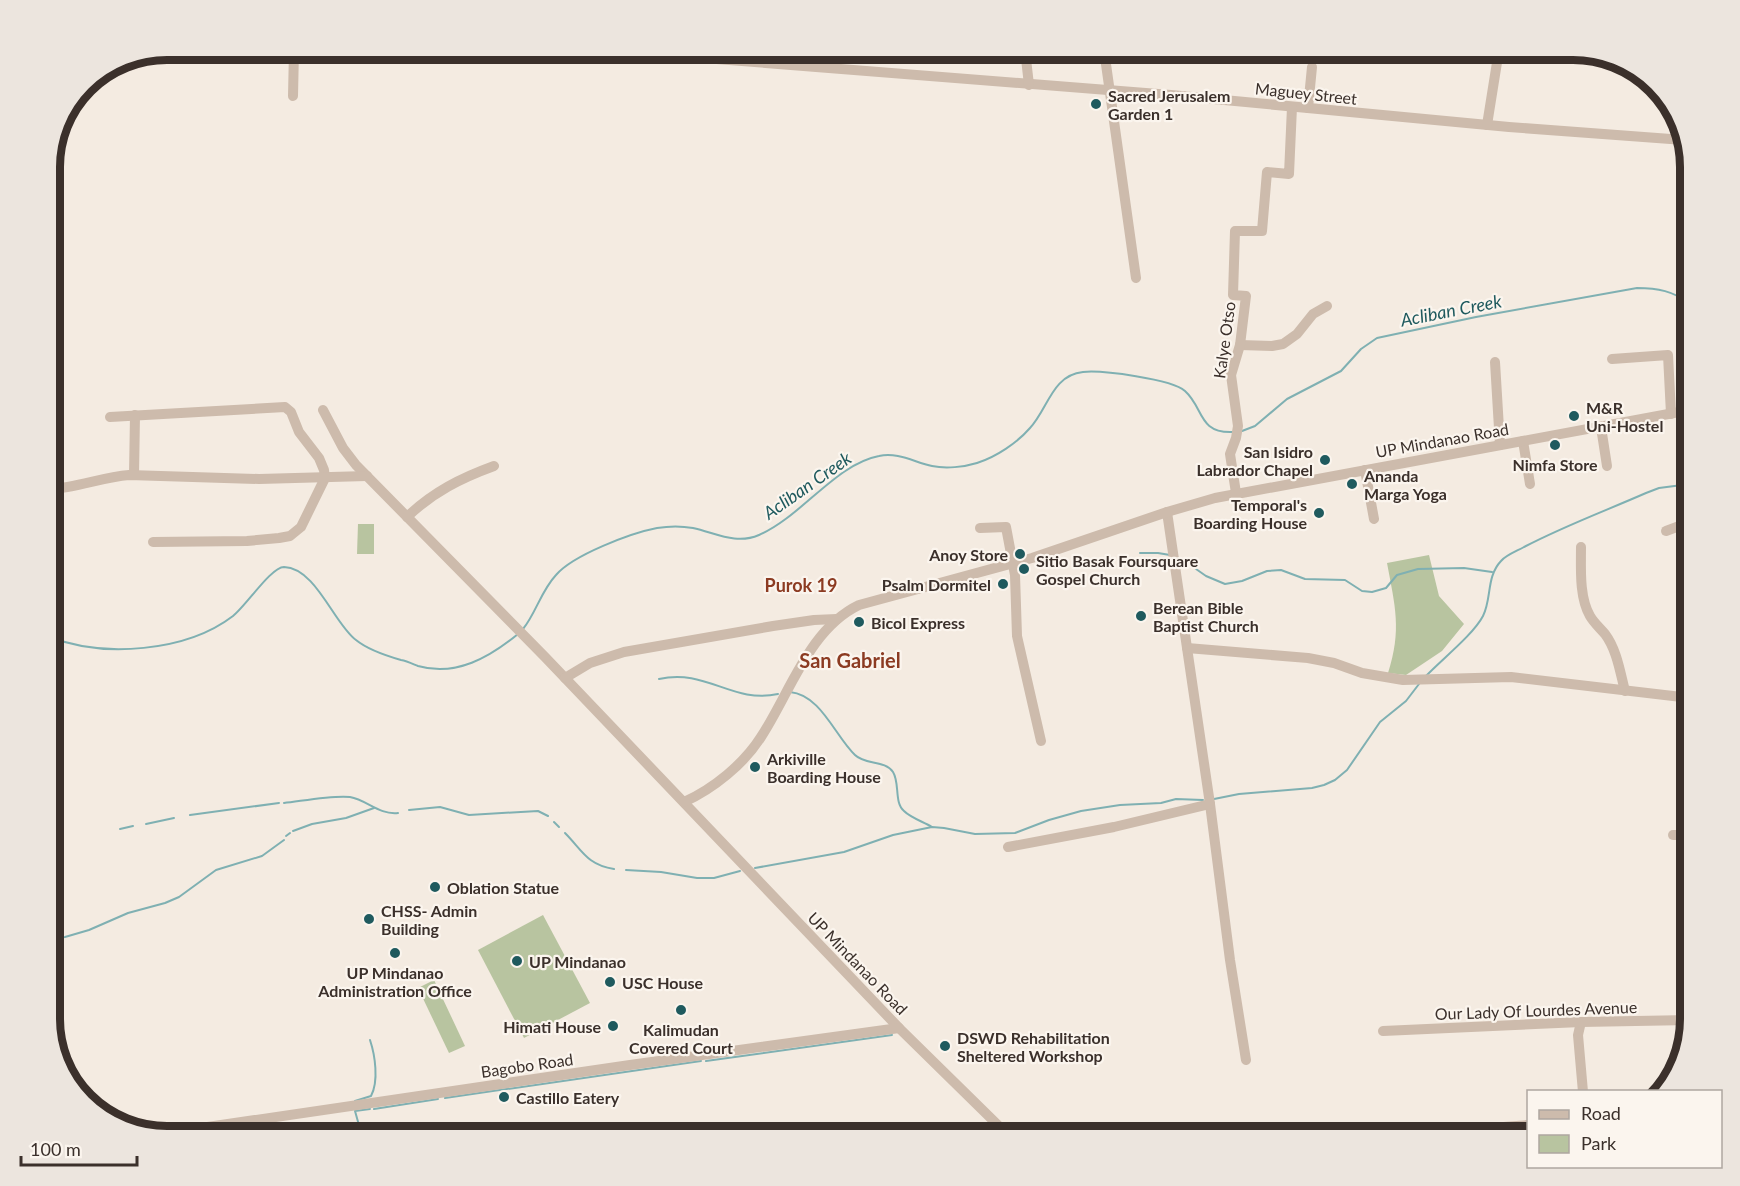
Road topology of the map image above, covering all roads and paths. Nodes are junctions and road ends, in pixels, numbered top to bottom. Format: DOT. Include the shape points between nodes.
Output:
graph roads {
  1 [pos="294,60"];
  2 [pos="724,60"];
  3 [pos="1026,60"];
  4 [pos="1105,60"];
  5 [pos="1497,60"];
  6 [pos="1312,67"];
  7 [pos="1029,85"];
  8 [pos="1110,92"];
  9 [pos="292,96"];
  10 [pos="1292,107"];
  11 [pos="1308,108"];
  12 [pos="1487,125"];
  13 [pos="1676,139"];
  14 [pos="1136,278"];
  15 [pos="1327,306"];
  16 [pos="1240,345"];
  17 [pos="1612,359"];
  18 [pos="1495,362"];
  19 [pos="323,410"];
  20 [pos="1680,412"];
  21 [pos="1671,414"];
  22 [pos="135,415"];
  23 [pos="110,417"];
  24 [pos="1601,426"];
  25 [pos="1523,441"];
  26 [pos="1500,445"];
  27 [pos="494,466"];
  28 [pos="1607,466"];
  29 [pos="1365,470"];
  30 [pos="134,475"];
  31 [pos="367,476"];
  32 [pos="325,478"];
  33 [pos="1530,484"];
  34 [pos="60,488"];
  35 [pos="1236,494"];
  36 [pos="1167,512"];
  37 [pos="407,517"];
  38 [pos="1374,519"];
  39 [pos="1680,526"];
  40 [pos="980,528"];
  41 [pos="1666,531"];
  42 [pos="153,542"];
  43 [pos="1581,547"];
  44 [pos="1013,563"];
  45 [pos="837,619"];
  46 [pos="1187,648"];
  47 [pos="565,678"];
  48 [pos="1626,691"];
  49 [pos="1680,697"];
  50 [pos="1041,741"];
  51 [pos="1210,804"];
  52 [pos="686,805"];
  53 [pos="1673,835"];
  54 [pos="1680,835"];
  55 [pos="1008,847"];
  56 [pos="1680,1020"];
  57 [pos="1581,1022"];
  58 [pos="899,1028"];
  59 [pos="1383,1031"];
  60 [pos="1246,1060"];
  61 [pos="1583,1090"];
  62 [pos="214,1126"];
  63 [pos="998,1126"];
  1 -- 9 [label="street"];
  2 -- 7 [label="street, Maguey Street"];
  3 -- 7 [label="street"];
  4 -- 8 [label="street"];
  5 -- 12 [label="street"];
  6 -- 11 [label="street"];
  7 -- 8 [label="street, Maguey Street"];
  8 -- 10 [label="street, Maguey Street"];
  8 -- 14 [label="street"];
  10 -- 11 [label="street, Maguey Street"];
  10 -- 16 [label="street, Kalye Otso" via="1288,174 1267,172 1262,231 1234,231 1233,295 1246,296"];
  11 -- 12 [label="street, Maguey Street"];
  12 -- 13 [label="street, Maguey Street"];
  15 -- 16 [label="street" via="1306,320 1297,334 1283,344"];
  16 -- 35 [label="street, Kalye Otso" via="1231,375 1238,426 1230,454"];
  17 -- 21 [label="street" via="1668,355"];
  18 -- 26 [label="street"];
  19 -- 31 [label="street" via="343,448"];
  20 -- 21 [label="street, UP Mindanao Road"];
  21 -- 24 [label="street, UP Mindanao Road"];
  22 -- 23 [label="street"];
  22 -- 30 [label="street"];
  22 -- 32 [label="street" via="285,407 319,458"];
  24 -- 25 [label="street, UP Mindanao Road"];
  24 -- 28 [label="street"];
  25 -- 26 [label="street, UP Mindanao Road"];
  25 -- 33 [label="street"];
  26 -- 29 [label="street, UP Mindanao Road"];
  27 -- 37 [label="street" via="452,483"];
  29 -- 35 [label="street, UP Mindanao Road"];
  29 -- 38 [label="street"];
  30 -- 32 [label="street"];
  30 -- 34 [label="street"];
  31 -- 32 [label="street"];
  31 -- 37 [label="street"];
  32 -- 42 [label="street" via="301,526 290,536 247,541"];
  35 -- 36 [label="street, UP Mindanao Road"];
  36 -- 44 [label="street, UP Mindanao Road"];
  36 -- 46 [label="street"];
  37 -- 47 [label="street"];
  39 -- 41 [label="street"];
  40 -- 44 [label="street" via="1006,527"];
  43 -- 48 [label="street" via="1587,607 1613,647"];
  44 -- 45 [label="street, UP Mindanao Road" via="859,605"];
  44 -- 50 [label="street" via="1017,636"];
  45 -- 47 [label="street" via="624,651 590,663"];
  45 -- 52 [label="street, UP Mindanao Road" via="802,663 750,752"];
  46 -- 48 [label="street" via="1308,658 1403,680 1511,677"];
  46 -- 51 [label="street"];
  47 -- 52 [label="street"];
  48 -- 49 [label="street"];
  51 -- 55 [label="street"];
  51 -- 60 [label="street"];
  52 -- 58 [label="street, UP Mindanao Road"];
  53 -- 54 [label="street"];
  56 -- 57 [label="street, Our Lady Of Lourdes Avenue"];
  57 -- 59 [label="street, Our Lady Of Lourdes Avenue"];
  57 -- 61 [label="street" via="1578,1035"];
  58 -- 62 [label="street, Bagobo Road"];
  58 -- 63 [label="street, UP Mindanao Road"];
}
